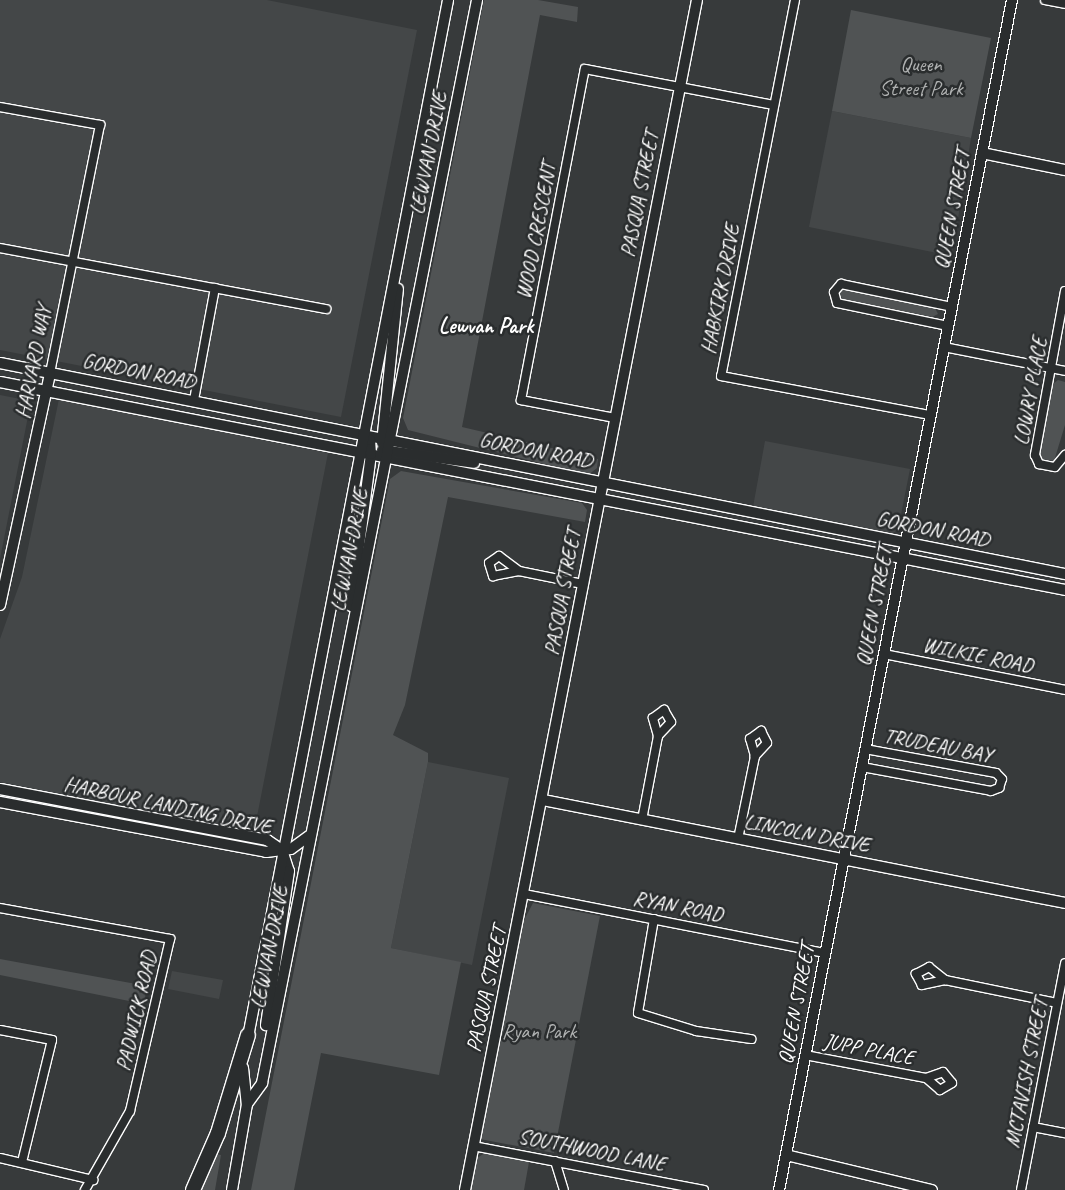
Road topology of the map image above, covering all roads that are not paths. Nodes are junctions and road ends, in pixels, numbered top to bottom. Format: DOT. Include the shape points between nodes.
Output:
graph roads {
  1 [pos="448,0"];
  2 [pos="477,0"];
  3 [pos="697,0"];
  4 [pos="795,0"];
  5 [pos="1012,0"];
  6 [pos="1045,0"];
  7 [pos="1065,4"];
  8 [pos="679,87"];
  9 [pos="774,105"];
  10 [pos="0,107"];
  11 [pos="982,153"];
  12 [pos="1065,170"];
  13 [pos="410,196"];
  14 [pos="0,248"];
  15 [pos="72,261"];
  16 [pos="216,288"];
  17 [pos="1065,291"];
  18 [pos="952,306"];
  19 [pos="326,310"];
  20 [pos="948,326"];
  21 [pos="944,347"];
  22 [pos="0,363"];
  23 [pos="1051,368"];
  24 [pos="1065,371"];
  25 [pos="50,372"];
  26 [pos="0,382"];
  27 [pos="46,391"];
  28 [pos="194,400"];
  29 [pos="930,415"];
  30 [pos="615,418"];
  31 [pos="363,434"];
  32 [pos="386,438"];
  33 [pos="371,451"];
  34 [pos="360,452"];
  35 [pos="386,453"];
  36 [pos="1065,455"];
  37 [pos="511,465"];
  38 [pos="601,483"];
  39 [pos="598,499"];
  40 [pos="905,543"];
  41 [pos="902,559"];
  42 [pos="519,571"];
  43 [pos="1065,574"];
  44 [pos="583,584"];
  45 [pos="1065,590"];
  46 [pos="0,605"];
  47 [pos="884,654"];
  48 [pos="1065,690"];
  49 [pos="337,708"];
  50 [pos="658,736"];
  51 [pos="865,749"];
  52 [pos="755,756"];
  53 [pos="299,765"];
  54 [pos="862,767"];
  55 [pos="0,789"];
  56 [pos="543,800"];
  57 [pos="0,802"];
  58 [pos="642,820"];
  59 [pos="310,835"];
  60 [pos="250,837"];
  61 [pos="738,839"];
  62 [pos="282,850"];
  63 [pos="842,859"];
  64 [pos="524,894"];
  65 [pos="1065,903"];
  66 [pos="0,908"];
  67 [pos="654,919"];
  68 [pos="825,952"];
  69 [pos="1065,963"];
  70 [pos="945,980"];
  71 [pos="1057,1003"];
  72 [pos="0,1030"];
  73 [pos="248,1035"];
  74 [pos="751,1039"];
  75 [pos="805,1055"];
  76 [pos="926,1078"];
  77 [pos="262,1083"];
  78 [pos="247,1104"];
  79 [pos="1034,1127"];
  80 [pos="1065,1133"];
  81 [pos="473,1146"];
  82 [pos="786,1155"];
  83 [pos="0,1158"];
  84 [pos="555,1161"];
  85 [pos="22,1162"];
  86 [pos="93,1180"];
  87 [pos="85,1190"];
  88 [pos="193,1190"];
  89 [pos="232,1190"];
  90 [pos="465,1190"];
  91 [pos="564,1190"];
  92 [pos="704,1190"];
  93 [pos="779,1190"];
  94 [pos="932,1190"];
  95 [pos="1021,1190"];
  1 -- 13 [label="main road, LEWVAN DRIVE"];
  2 -- 32 [label="main road, LEWVAN DRIVE"];
  3 -- 8 [label="main road, PASQUA STREET"];
  4 -- 9 [label="street, HABKIRK DRIVE"];
  5 -- 11 [label="main road, QUEEN STREET"];
  6 -- 7 [label="street"];
  8 -- 9 [label="street"];
  8 -- 30 [label="main road, PASQUA STREET"];
  8 -- 30 [label="street, WOOD CRESCENT" via="585,68 521,400"];
  9 -- 29 [label="street, HABKIRK DRIVE" via="722,376"];
  10 -- 15 [label="street, HARVARD WAY" via="100,126"];
  11 -- 12 [label="main road"];
  11 -- 18 [label="main road, QUEEN STREET"];
  13 -- 31 [label="main road, LEWVAN DRIVE"];
  13 -- 32 [label="main road"];
  14 -- 15 [label="street"];
  15 -- 16 [label="street"];
  15 -- 25 [label="street, HARVARD WAY"];
  16 -- 19 [label="street"];
  16 -- 28 [label="street"];
  17 -- 23 [label="street, LOWRY PLACE"];
  18 -- 20 [label="main road, QUEEN STREET"];
  18 -- 20 [label="street" via="841,284 834,292 837,303"];
  20 -- 21 [label="main road, QUEEN STREET"];
  21 -- 23 [label="street"];
  21 -- 29 [label="main road, QUEEN STREET"];
  22 -- 25 [label="main road, GORDON ROAD"];
  23 -- 24 [label="street"];
  23 -- 36 [label="street, LOWRY PLACE" via="1035,455 1039,464 1055,467"];
  25 -- 27 [label="main road, HARVARD WAY"];
  25 -- 28 [label="main road, GORDON ROAD"];
  26 -- 27 [label="main road, GORDON ROAD"];
  27 -- 34 [label="main road, GORDON ROAD"];
  27 -- 46 [label="main road, HARVARD WAY"];
  28 -- 31 [label="main road, GORDON ROAD"];
  29 -- 40 [label="main road, QUEEN STREET"];
  30 -- 38 [label="main road, PASQUA STREET"];
  31 -- 32 [label="main road, GORDON ROAD"];
  31 -- 33 [label="main road"];
  31 -- 34 [label="main road, LEWVAN DRIVE"];
  32 -- 35 [label="main road"];
  32 -- 37 [label="main road, GORDON ROAD"];
  33 -- 34 [label="main road, GORDON ROAD"];
  33 -- 35 [label="main road, GORDON ROAD"];
  33 -- 49 [label="main road"];
  34 -- 53 [label="main road, LEWVAN DRIVE"];
  35 -- 37 [label="main road"];
  35 -- 39 [label="main road, GORDON ROAD"];
  35 -- 49 [label="main road, LEWVAN DRIVE"];
  37 -- 38 [label="main road, GORDON ROAD"];
  38 -- 39 [label="main road, PASQUA STREET"];
  38 -- 40 [label="main road, GORDON ROAD"];
  39 -- 41 [label="main road, GORDON ROAD"];
  39 -- 44 [label="main road, PASQUA STREET"];
  40 -- 41 [label="main road, QUEEN STREET"];
  40 -- 43 [label="main road, GORDON ROAD"];
  41 -- 45 [label="main road, GORDON ROAD"];
  41 -- 47 [label="main road, QUEEN STREET"];
  42 -- 44 [label="street"];
  44 -- 56 [label="main road, PASQUA STREET"];
  47 -- 48 [label="street, WILKIE ROAD"];
  47 -- 51 [label="main road, QUEEN STREET"];
  49 -- 59 [label="main road, LEWVAN DRIVE"];
  50 -- 58 [label="street"];
  51 -- 54 [label="main road, QUEEN STREET"];
  51 -- 54 [label="street, TRUDEAU BAY" via="996,773 1002,779 1000,788 991,791"];
  52 -- 61 [label="street"];
  53 -- 60 [label="main road" via="281,830 270,838"];
  53 -- 62 [label="main road, LEWVAN DRIVE"];
  54 -- 63 [label="main road, QUEEN STREET"];
  55 -- 60 [label="main road, HARBOUR LANDING DRIVE"];
  56 -- 58 [label="main road, LINCOLN DRIVE"];
  56 -- 64 [label="main road, PASQUA STREET"];
  57 -- 62 [label="main road, HARBOUR LANDING DRIVE" via="234,846"];
  58 -- 61 [label="main road, LINCOLN DRIVE"];
  59 -- 62 [label="main road" via="304,843"];
  59 -- 77 [label="main road, LEWVAN DRIVE"];
  60 -- 62 [label="main road, HARBOUR LANDING DRIVE"];
  61 -- 63 [label="main road, LINCOLN DRIVE"];
  62 -- 73 [label="main road, LEWVAN DRIVE"];
  62 -- 77 [label="main road" via="289,872"];
  63 -- 65 [label="main road, LINCOLN DRIVE"];
  63 -- 68 [label="main road, QUEEN STREET"];
  64 -- 67 [label="street, RYAN ROAD"];
  64 -- 81 [label="main road, PASQUA STREET"];
  66 -- 86 [label="street, PADWICK ROAD" via="170,940 130,1111"];
  67 -- 68 [label="street, RYAN ROAD"];
  67 -- 74 [label="street" via="638,1013 696,1031"];
  68 -- 75 [label="main road, QUEEN STREET"];
  69 -- 71 [label="street, MCTAVISH STREET"];
  70 -- 71 [label="street"];
  71 -- 79 [label="street, MCTAVISH STREET"];
  72 -- 85 [label="street" via="52,1040"];
  73 -- 78 [label="main road, LEWVAN DRIVE" via="241,1080"];
  73 -- 88 [label="highway" via="218,1133"];
  75 -- 76 [label="street, JUPP PLACE"];
  75 -- 82 [label="main road, QUEEN STREET"];
  77 -- 78 [label="main road, LEWVAN DRIVE"];
  78 -- 89 [label="main road, LEWVAN DRIVE"];
  79 -- 80 [label="street"];
  79 -- 95 [label="street, MCTAVISH STREET"];
  81 -- 84 [label="street, SOUTHWOOD LANE"];
  81 -- 90 [label="main road, PASQUA STREET"];
  82 -- 93 [label="main road, QUEEN STREET"];
  82 -- 94 [label="main road"];
  83 -- 85 [label="street"];
  84 -- 91 [label="street"];
  84 -- 92 [label="street, SOUTHWOOD LANE"];
  85 -- 86 [label="street"];
  86 -- 87 [label="street, PADWICK ROAD"];
}
